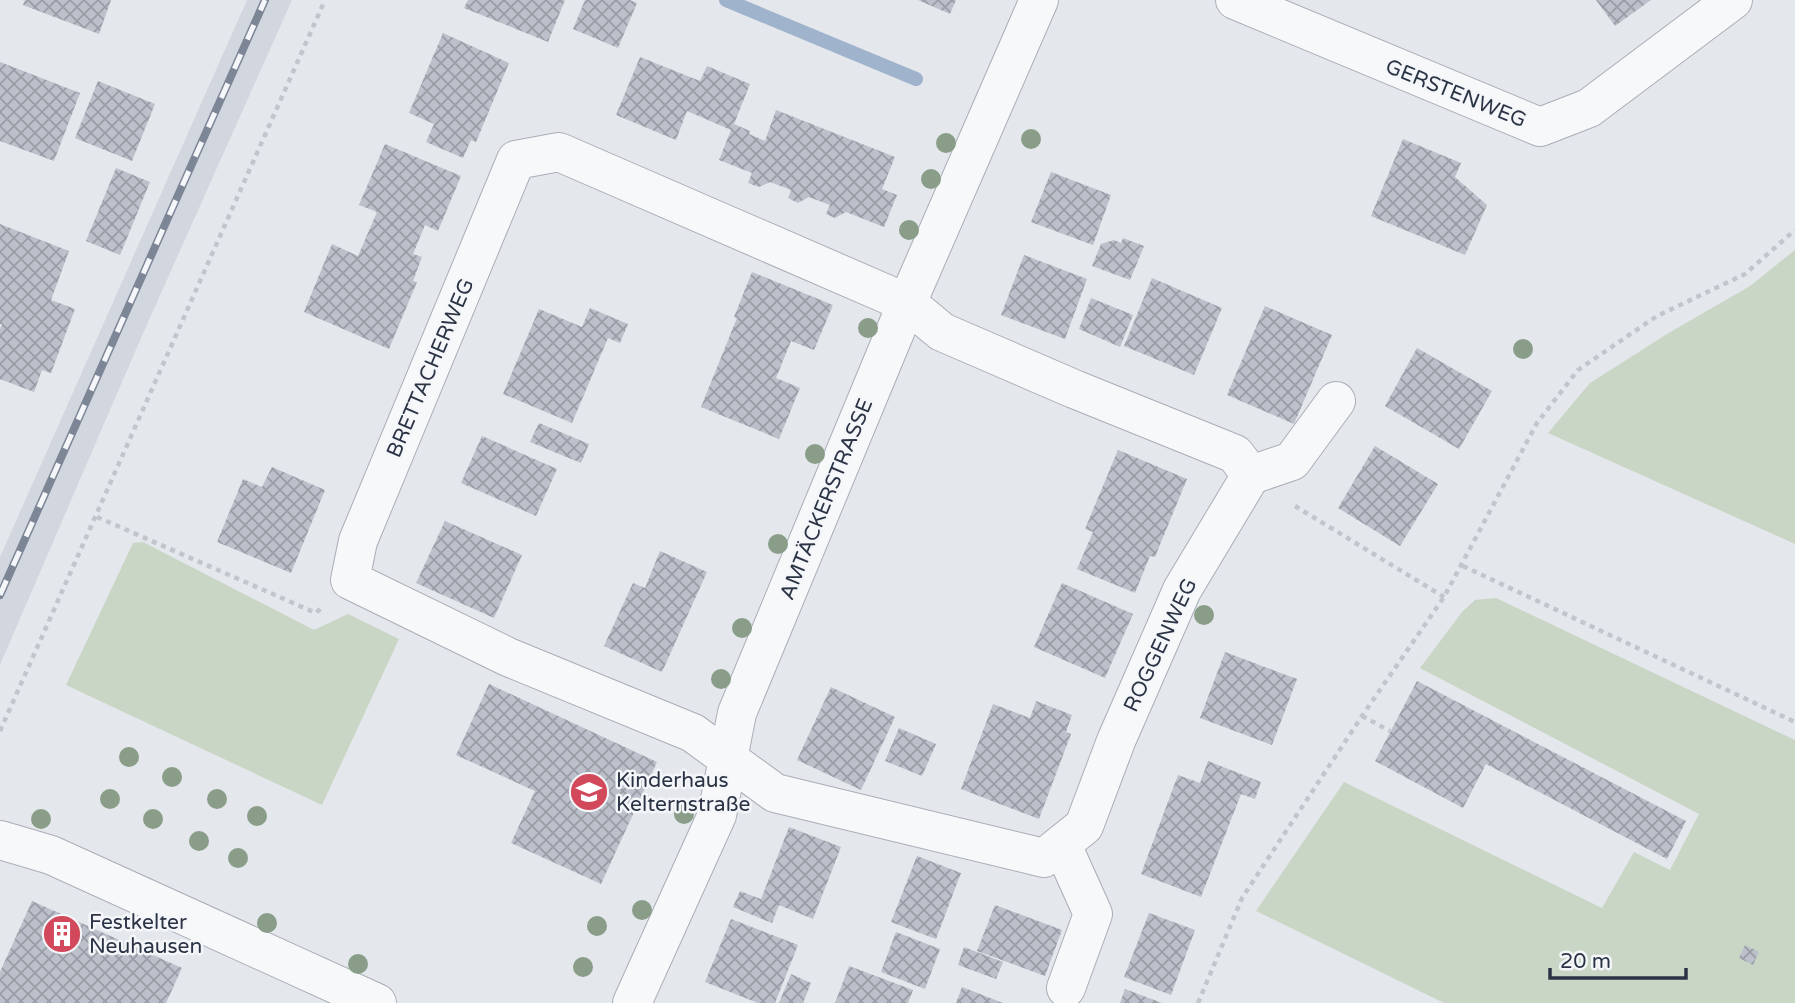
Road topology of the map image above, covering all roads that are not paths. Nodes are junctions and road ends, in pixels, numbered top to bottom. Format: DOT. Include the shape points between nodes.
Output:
graph roads {
  1 [pos="1039,0"];
  2 [pos="1235,0"];
  3 [pos="1733,0"];
  4 [pos="907,303"];
  5 [pos="1336,401"];
  6 [pos="1251,475"];
  7 [pos="728,760"];
  8 [pos="0,840"];
  9 [pos="1062,845"];
  10 [pos="1066,988"];
  11 [pos="377,1003"];
  12 [pos="632,1003"];
  1 -- 4 [label="street, AMTÄCKERSTRASSE"];
  2 -- 3 [label="street, GERSTENWEG" via="1541,128 1589,108"];
  4 -- 6 [label="street" via="942,332 1235,454"];
  4 -- 7 [label="street, AMTÄCKERSTRASSE" via="737,713"];
  4 -- 7 [label="street, BRETTACHERWEG" via="559,152 516,160 358,541 349,580 508,657 693,733"];
  5 -- 6 [label="street" via="1292,461"];
  6 -- 9 [label="street, ROGGENWEG" via="1182,590 1084,826"];
  7 -- 9 [label="street, ROGGENWEG" via="775,793 1044,858"];
  7 -- 12 [label="street, AMTÄCKERSTRASSE" via="718,815"];
  8 -- 11 [label="street" via="51,855"];
  9 -- 10 [label="street" via="1093,914"];
}
